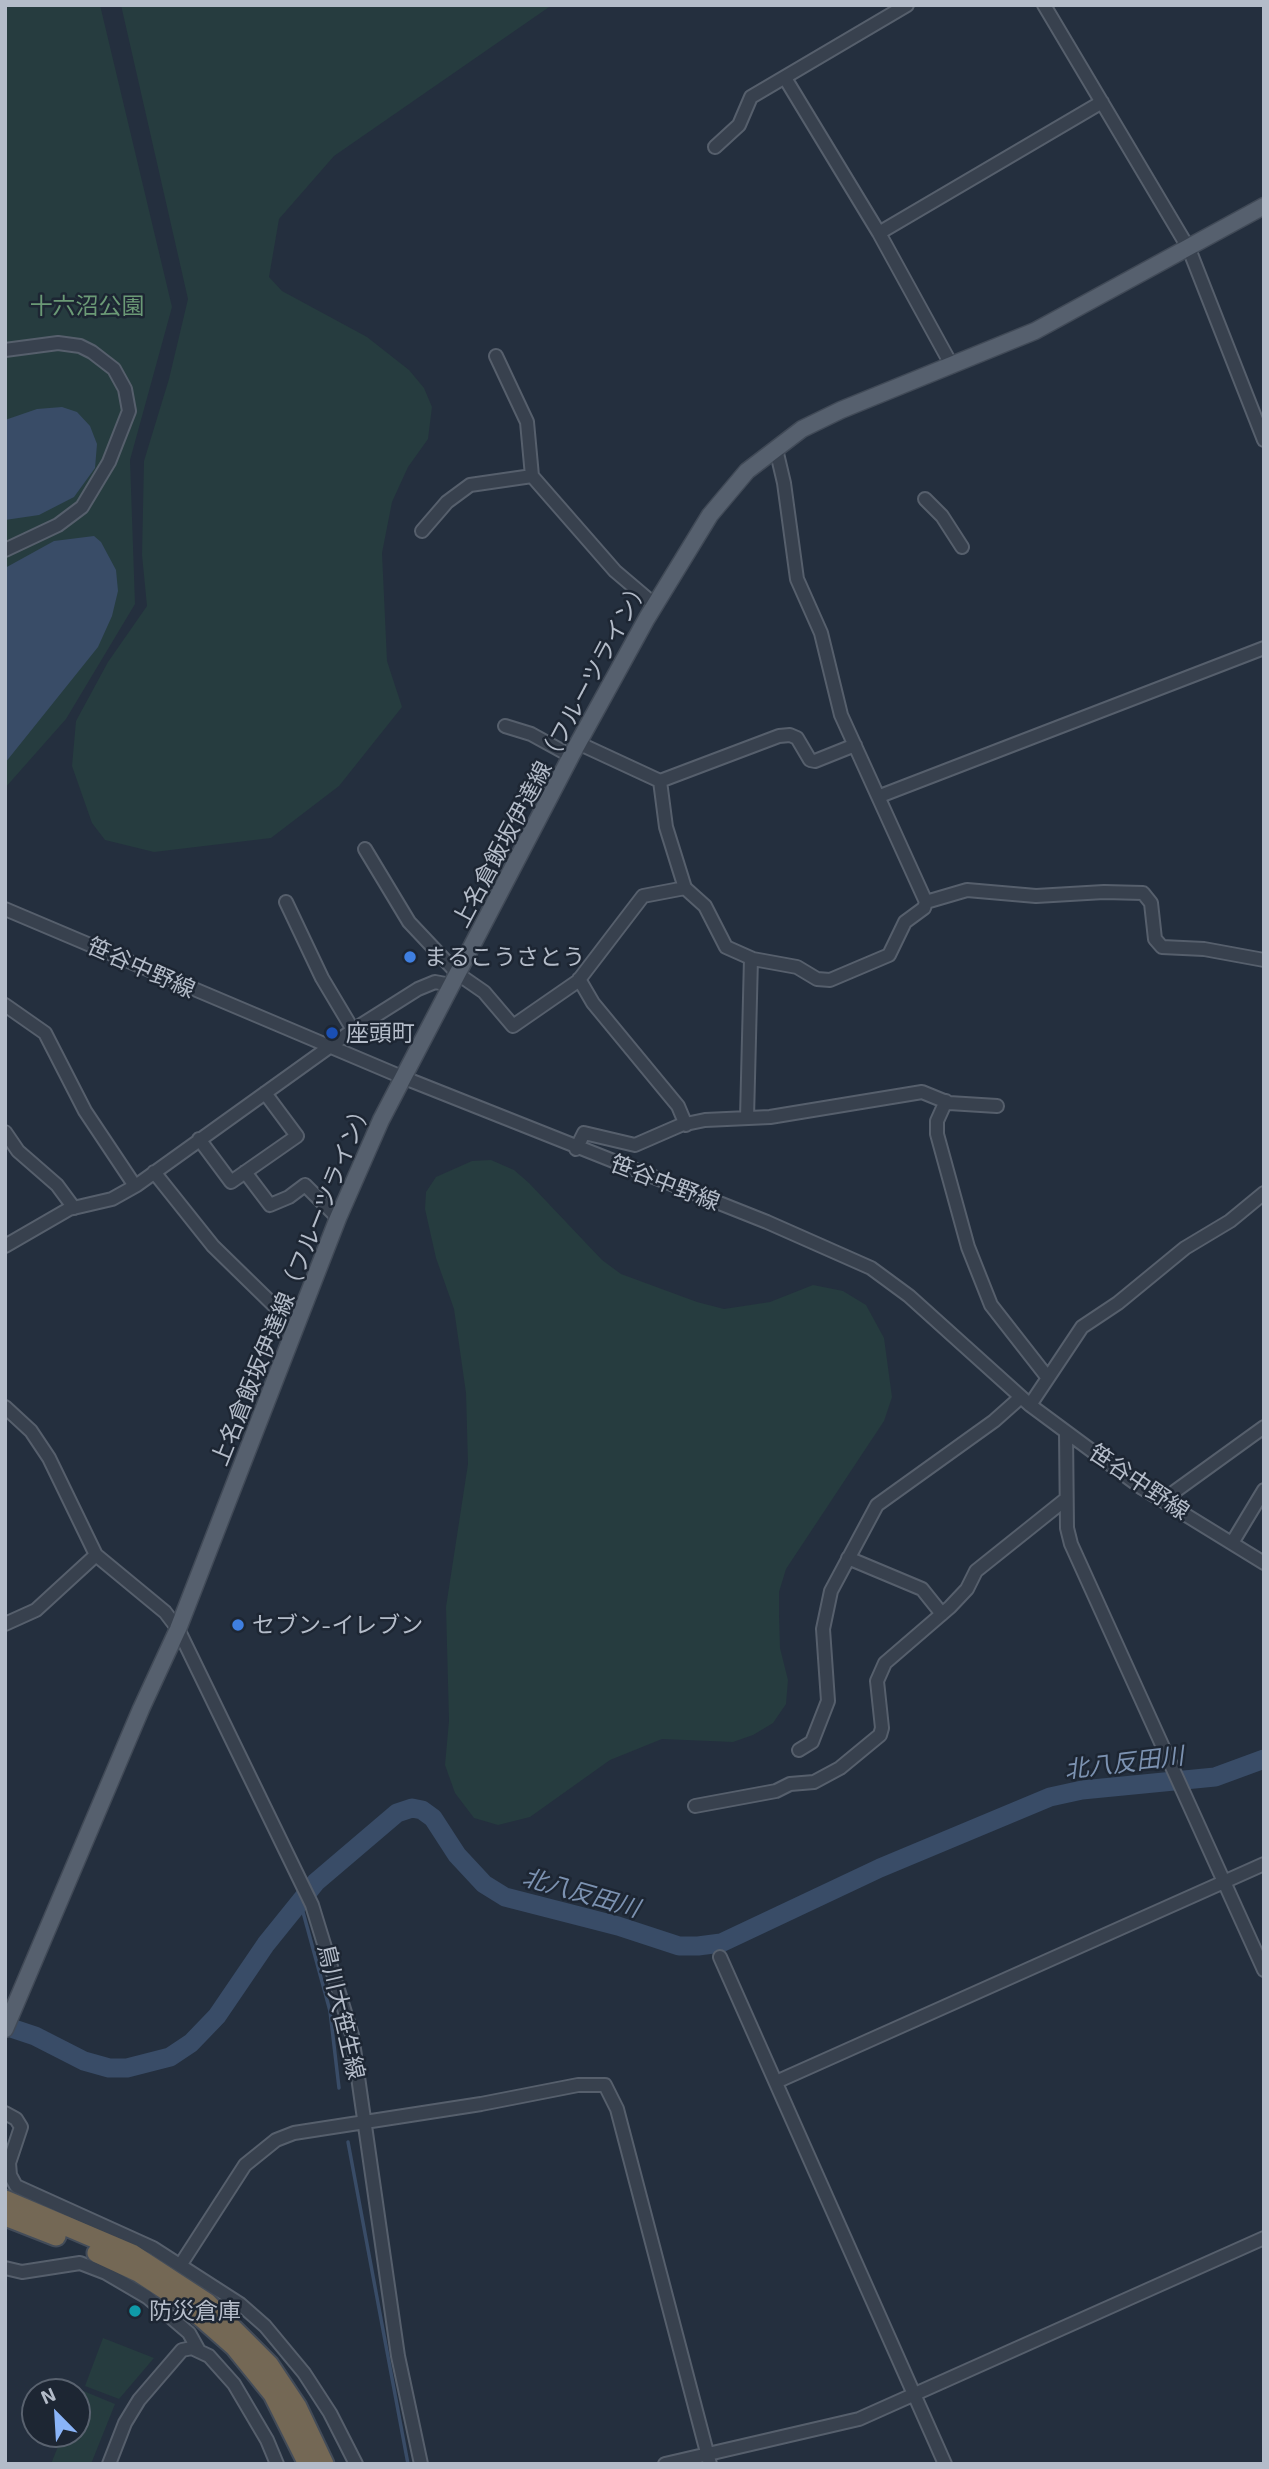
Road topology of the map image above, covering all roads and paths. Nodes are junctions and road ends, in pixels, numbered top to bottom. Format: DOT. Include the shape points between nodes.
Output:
graph roads {
  1 [pos="907,5"];
  2 [pos="1044,5"];
  3 [pos="785,78"];
  4 [pos="1102,102"];
  5 [pos="715,147"];
  6 [pos="1264,206"];
  7 [pos="879,233"];
  8 [pos="1189,249"];
  9 [pos="5,350"];
  10 [pos="496,356"];
  11 [pos="952,366"];
  12 [pos="1264,440"];
  13 [pos="776,449"];
  14 [pos="532,476"];
  15 [pos="925,499"];
  16 [pos="422,531"];
  17 [pos="962,547"];
  18 [pos="5,550"];
  19 [pos="655,605"];
  20 [pos="1264,648"];
  21 [pos="505,726"];
  22 [pos="855,746"];
  23 [pos="574,749"];
  24 [pos="660,781"];
  25 [pos="880,796"];
  26 [pos="365,849"];
  27 [pos="685,888"];
  28 [pos="286,902"];
  29 [pos="926,902"];
  30 [pos="5,909"];
  31 [pos="751,958"];
  32 [pos="1264,960"];
  33 [pos="579,979"];
  34 [pos="454,980"];
  35 [pos="5,1005"];
  36 [pos="353,1030"];
  37 [pos="329,1047"];
  38 [pos="402,1077"];
  39 [pos="265,1093"];
  40 [pos="946,1101"];
  41 [pos="997,1106"];
  42 [pos="747,1118"];
  43 [pos="685,1125"];
  44 [pos="5,1132"];
  45 [pos="199,1139"];
  46 [pos="576,1149"];
  47 [pos="154,1172"];
  48 [pos="245,1172"];
  49 [pos="135,1186"];
  50 [pos="1264,1193"];
  51 [pos="74,1208"];
  52 [pos="338,1218"];
  53 [pos="5,1245"];
  54 [pos="295,1326"];
  55 [pos="1048,1378"];
  56 [pos="1025,1401"];
  57 [pos="5,1406"];
  58 [pos="1264,1427"];
  59 [pos="1066,1432"];
  60 [pos="1264,1490"];
  61 [pos="1066,1499"];
  62 [pos="1163,1500"];
  63 [pos="1232,1543"];
  64 [pos="96,1555"];
  65 [pos="848,1558"];
  66 [pos="1264,1563"];
  67 [pos="942,1614"];
  68 [pos="5,1624"];
  69 [pos="178,1629"];
  70 [pos="799,1750"];
  71 [pos="695,1806"];
  72 [pos="1264,1864"];
  73 [pos="1224,1881"];
  74 [pos="720,1958"];
  75 [pos="1264,1970"];
  76 [pos="8,2023"];
  77 [pos="776,2082"];
  78 [pos="5,2113"];
  79 [pos="365,2123"];
  80 [pos="5,2200"];
  81 [pos="5,2216"];
  82 [pos="1264,2238"];
  83 [pos="181,2264"];
  84 [pos="5,2268"];
  85 [pos="199,2351"];
  86 [pos="914,2395"];
  87 [pos="708,2459"];
  88 [pos="109,2464"];
  89 [pos="277,2464"];
  90 [pos="308,2464"];
  91 [pos="324,2464"];
  92 [pos="356,2464"];
  93 [pos="421,2464"];
  94 [pos="665,2464"];
  95 [pos="945,2464"];
  1 -- 3 [label="street"];
  2 -- 4 [label="street"];
  3 -- 5 [label="street" via="751,97 739,125"];
  3 -- 7 [label="street"];
  4 -- 7 [label="street"];
  4 -- 8 [label="street"];
  6 -- 8 [label="main road, 上名倉飯坂伊達線（フルーツライン）"];
  7 -- 11 [label="street"];
  8 -- 11 [label="main road, 上名倉飯坂伊達線（フルーツライン）" via="1035,331"];
  8 -- 12 [label="street"];
  9 -- 18 [label="street" via="58,343 80,346 114,369 125,389 129,411 109,462 82,507 58,525"];
  10 -- 14 [label="street" via="527,422"];
  11 -- 13 [label="main road, 上名倉飯坂伊達線（フルーツライン）" via="822,419"];
  13 -- 19 [label="main road, 上名倉飯坂伊達線（フルーツライン）" via="747,471 720,502"];
  13 -- 22 [label="street" via="797,579 821,633 839,708"];
  14 -- 16 [label="street" via="470,485 447,502"];
  14 -- 19 [label="street" via="615,571"];
  15 -- 17 [label="street"];
  19 -- 23 [label="main road, 上名倉飯坂伊達線（フルーツライン）"];
  20 -- 25 [label="street"];
  21 -- 23 [label="street"];
  22 -- 24 [label="street" via="810,760 790,734"];
  22 -- 25 [label="street"];
  23 -- 24 [label="street"];
  23 -- 34 [label="main road, 上名倉飯坂伊達線（フルーツライン）"];
  24 -- 27 [label="street" via="666,827"];
  25 -- 29 [label="street"];
  26 -- 34 [label="street" via="409,922"];
  27 -- 31 [label="street" via="705,906 722,944"];
  27 -- 33 [label="street" via="643,895"];
  28 -- 36 [label="street"];
  29 -- 31 [label="street" via="925,908 905,922 889,955 830,980 817,979 797,967"];
  29 -- 32 [label="street" via="967,890 1036,896 1143,893 1152,903 1155,939 1162,947"];
  30 -- 37 [label="street, 笹谷中野線"];
  31 -- 42 [label="street"];
  33 -- 34 [label="street" via="513,1026 484,992"];
  33 -- 43 [label="street" via="639,1062 678,1106"];
  34 -- 36 [label="street" via="418,989"];
  34 -- 38 [label="main road, 上名倉飯坂伊達線（フルーツライン）"];
  35 -- 49 [label="street" via="46,1033 85,1111"];
  36 -- 37 [label="street"];
  37 -- 38 [label="street, 笹谷中野線"];
  37 -- 39 [label="street"];
  38 -- 46 [label="street, 笹谷中野線"];
  38 -- 52 [label="main road, 上名倉飯坂伊達線（フルーツライン）"];
  39 -- 45 [label="street"];
  39 -- 48 [label="street" via="297,1136"];
  40 -- 41 [label="street"];
  40 -- 42 [label="street" via="922,1092 845,1107"];
  40 -- 55 [label="street" via="937,1134 968,1247 991,1305"];
  42 -- 43 [label="street"];
  43 -- 46 [label="street" via="635,1145 584,1133"];
  44 -- 51 [label="street"];
  45 -- 47 [label="street"];
  45 -- 48 [label="street" via="231,1182"];
  46 -- 56 [label="street, 笹谷中野線" via="767,1222 871,1268 909,1296"];
  47 -- 49 [label="street"];
  47 -- 54 [label="street" via="213,1246"];
  48 -- 52 [label="street" via="270,1205 305,1185"];
  49 -- 51 [label="street" via="112,1199"];
  50 -- 55 [label="street" via="1082,1327"];
  51 -- 53 [label="street"];
  52 -- 54 [label="main road, 上名倉飯坂伊達線（フルーツライン）"];
  54 -- 69 [label="main road, 上名倉飯坂伊達線（フルーツライン）"];
  55 -- 56 [label="street"];
  56 -- 59 [label="street, 笹谷中野線"];
  56 -- 65 [label="street" via="877,1505"];
  57 -- 64 [label="street" via="32,1431 49,1458"];
  58 -- 62 [label="street"];
  59 -- 61 [label="street"];
  59 -- 62 [label="street, 笹谷中野線"];
  60 -- 63 [label="street"];
  61 -- 67 [label="street" via="976,1571 967,1589"];
  61 -- 73 [label="street" via="1071,1544"];
  62 -- 63 [label="street, 笹谷中野線"];
  63 -- 66 [label="street, 笹谷中野線"];
  64 -- 68 [label="street" via="36,1610"];
  64 -- 69 [label="street, 鳥川大笹生線" via="165,1612"];
  65 -- 67 [label="street" via="922,1589"];
  65 -- 70 [label="street" via="825,1612 828,1701 812,1742"];
  67 -- 71 [label="street" via="892,1654 879,1672 880,1735 840,1768 814,1782"];
  69 -- 76 [label="main road, 上名倉飯坂伊達線（フルーツライン）"];
  69 -- 79 [label="street, 鳥川大笹生線" via="310,1900 352,2035"];
  72 -- 73 [label="street"];
  73 -- 75 [label="street"];
  73 -- 77 [label="street"];
  74 -- 77 [label="street"];
  77 -- 86 [label="street"];
  78 -- 83 [label="street" via="21,2127 9,2163 16,2186"];
  79 -- 83 [label="street" via="295,2133 258,2151"];
  79 -- 87 [label="street" via="589,2083 605,2085"];
  79 -- 93 [label="street, 鳥川大笹生線" via="398,2356"];
  80 -- 91 [label="highway" via="132,2254 207,2302 270,2365 297,2407"];
  81 -- 90 [label="highway" via="140,2273 211,2323 272,2394"];
  82 -- 86 [label="street"];
  83 -- 92 [label="street" via="240,2304 286,2350 330,2413"];
  84 -- 85 [label="street" via="22,2272 80,2263 106,2273 147,2297 189,2333"];
  85 -- 88 [label="street" via="182,2350 145,2392 125,2423"];
  85 -- 89 [label="street" via="221,2368 248,2404"];
  86 -- 87 [label="street" via="843,2424"];
  86 -- 95 [label="street"];
  87 -- 94 [label="street"];
}
